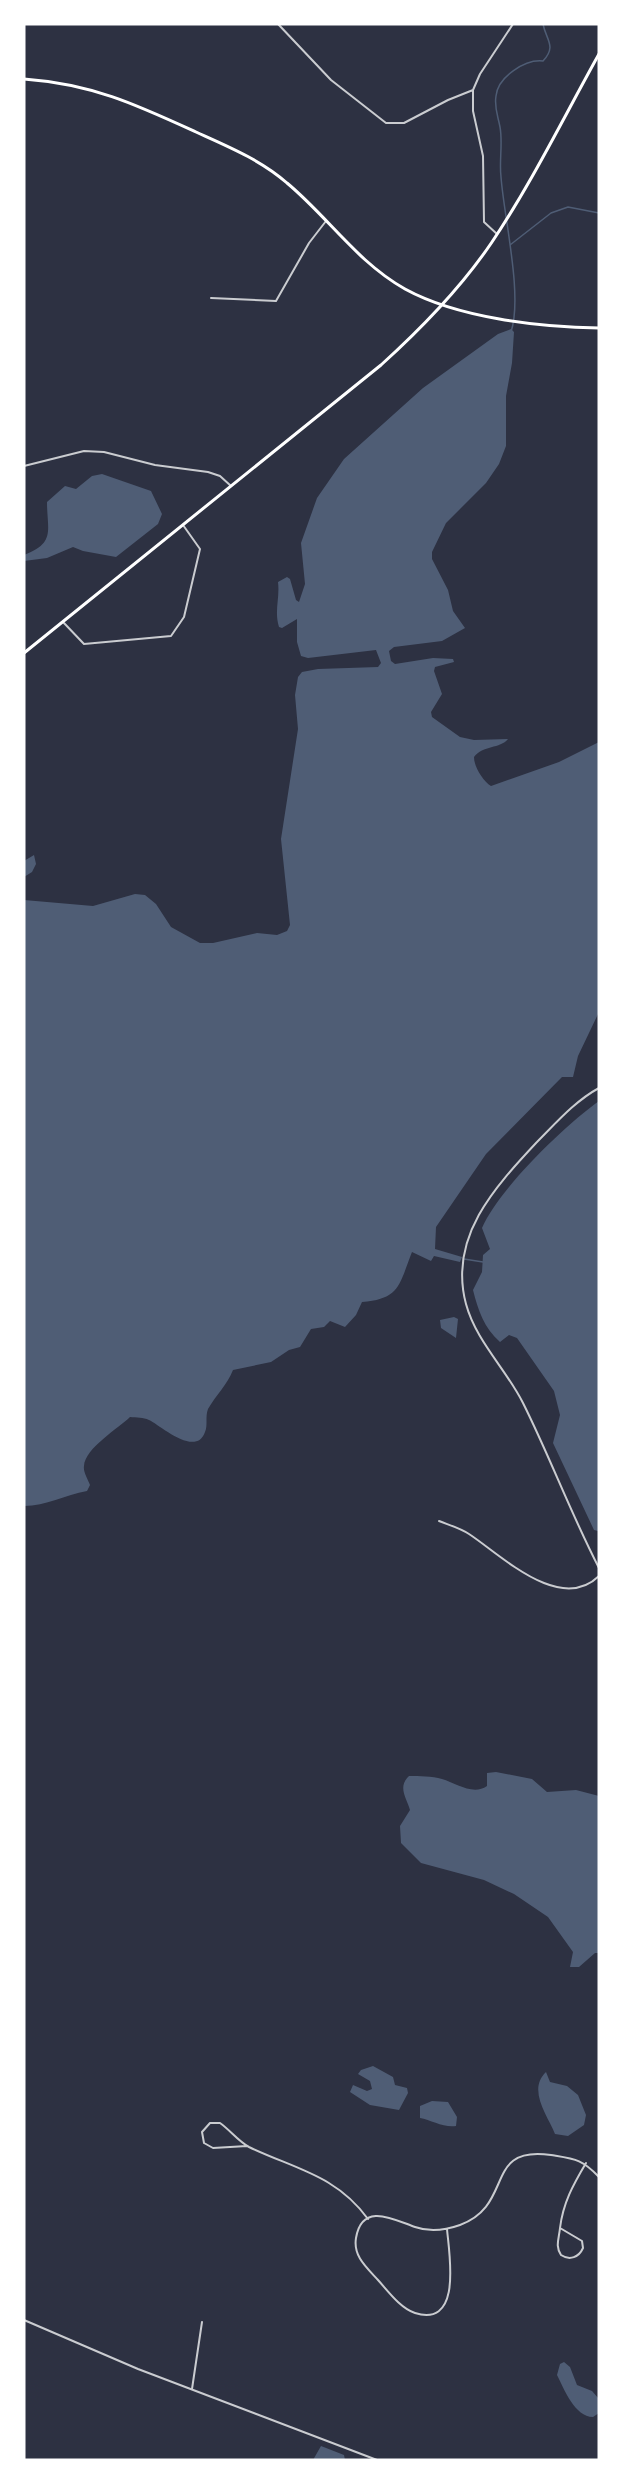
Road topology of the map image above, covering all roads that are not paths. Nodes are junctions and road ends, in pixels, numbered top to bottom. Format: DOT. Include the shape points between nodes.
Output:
graph roads {
  1 [pos="278,24"];
  2 [pos="513,24"];
  3 [pos="599,54"];
  4 [pos="24,79"];
  5 [pos="473,90"];
  6 [pos="326,221"];
  7 [pos="497,234"];
  8 [pos="211,298"];
  9 [pos="443,305"];
  10 [pos="599,328"];
  11 [pos="24,466"];
  12 [pos="231,486"];
  13 [pos="183,525"];
  14 [pos="63,622"];
  15 [pos="24,653"];
  16 [pos="599,1088"];
  17 [pos="439,1521"];
  18 [pos="599,1568"];
  19 [pos="599,1576"];
  20 [pos="247,2146"];
  21 [pos="586,2163"];
  22 [pos="599,2177"];
  23 [pos="368,2219"];
  24 [pos="560,2228"];
  25 [pos="447,2229"];
  26 [pos="24,2320"];
  27 [pos="202,2322"];
  28 [pos="192,2389"];
  29 [pos="377,2460"];
  1 -- 5 [label="street" via="331,80 386,123 404,123"];
  2 -- 5 [label="street"];
  3 -- 7 [label="main road"];
  4 -- 6 [label="main road" via="96,89 206,136 276,174"];
  5 -- 7 [label="street" via="473,111 483,156 484,222"];
  6 -- 8 [label="street" via="276,301"];
  6 -- 9 [label="main road" via="385,276 404,289"];
  7 -- 9 [label="main road"];
  9 -- 10 [label="main road" via="547,327"];
  9 -- 12 [label="main road" via="381,365"];
  11 -- 12 [label="street" via="84,451 104,452 155,465 208,471"];
  12 -- 13 [label="main road"];
  13 -- 14 [label="main road"];
  13 -- 14 [label="street" via="200,549 184,617 171,636 84,644"];
  14 -- 15 [label="main road"];
  16 -- 18 [label="street" via="564,1115 501,1181 475,1220 462,1264 465,1298 474,1323 522,1400"];
  17 -- 19 [label="street" via="466,1532 545,1585 585,1585"];
  20 -- 20 [label="street" via="220,2123 210,2123 202,2132 204,2143 213,2148"];
  20 -- 23 [label="street" via="328,2181 353,2199"];
  21 -- 22 [label="street"];
  21 -- 24 [label="street" via="567,2195"];
  21 -- 25 [label="street" via="536,2153 517,2156 505,2170 491,2202 460,2225"];
  23 -- 25 [label="street" via="388,2216 416,2227"];
  23 -- 25 [label="street" via="357,2233 358,2257 406,2309 419,2314 435,2312 450,2294"];
  24 -- 24 [label="street" via="559,2252 565,2258 576,2257 583,2248 582,2241"];
  26 -- 28 [label="street"];
  27 -- 28 [label="street"];
  28 -- 29 [label="street"];
}
